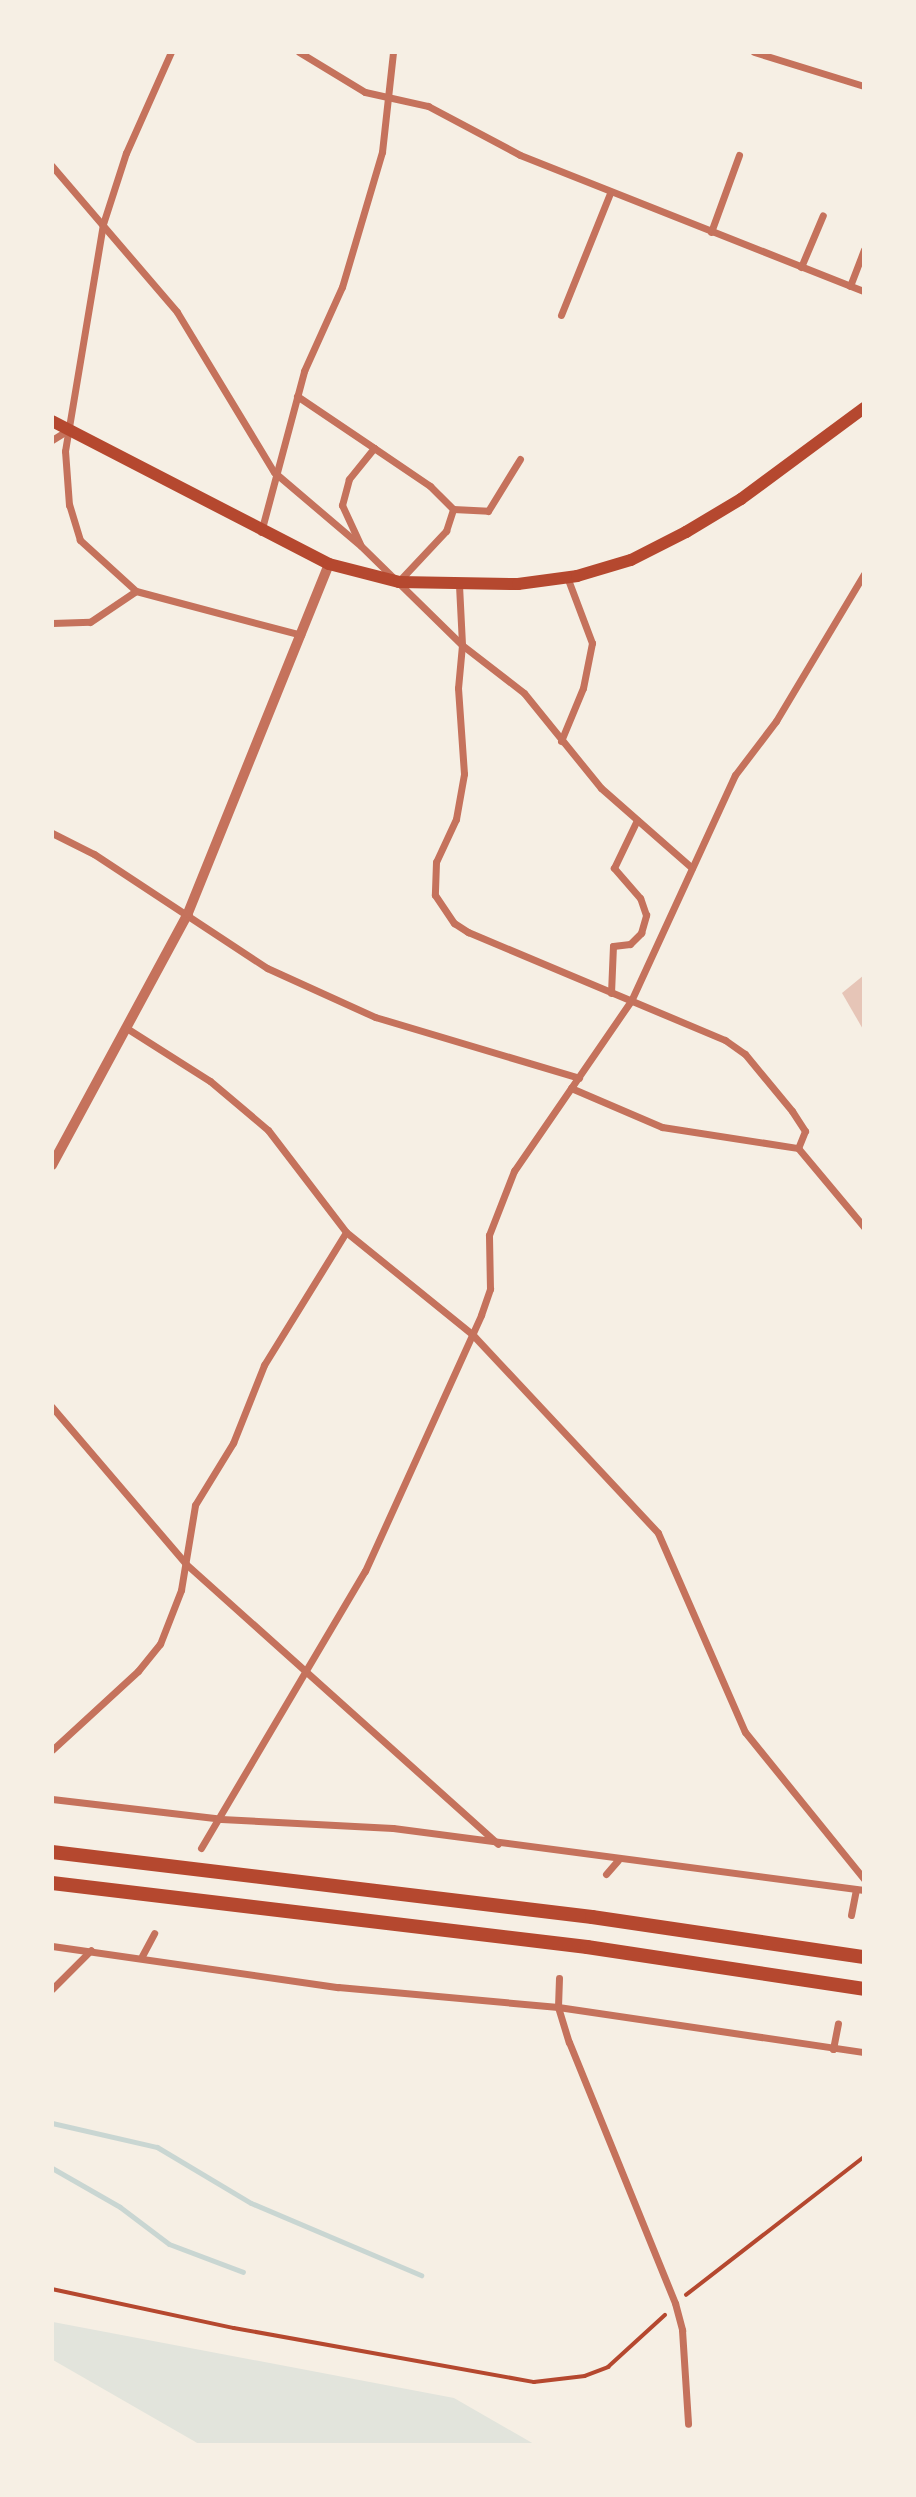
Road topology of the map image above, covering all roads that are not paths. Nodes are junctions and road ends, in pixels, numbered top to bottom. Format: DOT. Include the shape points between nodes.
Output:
graph roads {
  1 [pos="171,52"];
  2 [pos="299,52"];
  3 [pos="393,52"];
  4 [pos="754,52"];
  5 [pos="778,56"];
  6 [pos="863,85"];
  7 [pos="389,97"];
  8 [pos="739,155"];
  9 [pos="52,166"];
  10 [pos="610,193"];
  11 [pos="822,215"];
  12 [pos="103,224"];
  13 [pos="711,232"];
  14 [pos="863,250"];
  15 [pos="801,267"];
  16 [pos="850,286"];
  17 [pos="863,292"];
  18 [pos="561,315"];
  19 [pos="297,396"];
  20 [pos="863,408"];
  21 [pos="52,421"];
  22 [pos="68,430"];
  23 [pos="52,440"];
  24 [pos="374,448"];
  25 [pos="520,459"];
  26 [pos="274,472"];
  27 [pos="453,509"];
  28 [pos="261,531"];
  29 [pos="361,546"];
  30 [pos="329,564"];
  31 [pos="863,575"];
  32 [pos="568,577"];
  33 [pos="399,582"];
  34 [pos="458,584"];
  35 [pos="136,591"];
  36 [pos="52,624"];
  37 [pos="301,635"];
  38 [pos="462,645"];
  39 [pos="561,741"];
  40 [pos="637,820"];
  41 [pos="52,833"];
  42 [pos="692,868"];
  43 [pos="188,913"];
  44 [pos="611,993"];
  45 [pos="631,1001"];
  46 [pos="128,1030"];
  47 [pos="579,1078"];
  48 [pos="571,1088"];
  49 [pos="798,1148"];
  50 [pos="52,1164"];
  51 [pos="863,1227"];
  52 [pos="346,1232"];
  53 [pos="472,1334"];
  54 [pos="52,1407"];
  55 [pos="186,1564"];
  56 [pos="307,1674"];
  57 [pos="52,1750"];
  58 [pos="52,1799"];
  59 [pos="221,1819"];
  60 [pos="499,1844"];
  61 [pos="201,1848"];
  62 [pos="52,1852"];
  63 [pos="618,1860"];
  64 [pos="606,1874"];
  65 [pos="863,1879"];
  66 [pos="52,1883"];
  67 [pos="860,1890"];
  68 [pos="851,1915"];
  69 [pos="154,1933"];
  70 [pos="52,1946"];
  71 [pos="91,1950"];
  72 [pos="142,1956"];
  73 [pos="863,1957"];
  74 [pos="559,1978"];
  75 [pos="52,1989"];
  76 [pos="863,1989"];
  77 [pos="558,2007"];
  78 [pos="838,2023"];
  79 [pos="833,2049"];
  80 [pos="863,2052"];
  81 [pos="688,2424"];
  1 -- 12 [label="street" via="126,153"];
  2 -- 7 [label="street" via="365,92"];
  3 -- 7 [label="street"];
  4 -- 5 [label="street"];
  5 -- 6 [label="street"];
  7 -- 10 [label="street" via="428,106 520,155"];
  7 -- 19 [label="street" via="382,152 342,287"];
  8 -- 13 [label="street"];
  9 -- 12 [label="street"];
  10 -- 13 [label="street"];
  10 -- 18 [label="street"];
  11 -- 15 [label="street"];
  12 -- 22 [label="street"];
  12 -- 26 [label="street" via="177,312"];
  13 -- 15 [label="street"];
  14 -- 16 [label="street"];
  15 -- 16 [label="street"];
  16 -- 17 [label="street"];
  19 -- 24 [label="street"];
  19 -- 26 [label="street"];
  20 -- 32 [label="main road" via="741,499 686,532 631,559"];
  21 -- 22 [label="main road"];
  22 -- 23 [label="street"];
  22 -- 28 [label="main road"];
  22 -- 35 [label="street" via="69,505 80,540"];
  24 -- 27 [label="street" via="430,486"];
  24 -- 29 [label="street" via="349,480 342,505"];
  25 -- 27 [label="street" via="488,511"];
  26 -- 28 [label="street"];
  26 -- 29 [label="street"];
  27 -- 33 [label="street" via="446,531"];
  28 -- 30 [label="main road"];
  29 -- 33 [label="street"];
  30 -- 33 [label="main road"];
  30 -- 37 [label="street"];
  31 -- 42 [label="street" via="776,721 735,775"];
  32 -- 34 [label="main road" via="518,584"];
  32 -- 39 [label="street" via="592,643 583,688"];
  33 -- 34 [label="main road"];
  33 -- 38 [label="street"];
  34 -- 38 [label="street"];
  35 -- 36 [label="street" via="90,622"];
  35 -- 37 [label="street"];
  37 -- 43 [label="street"];
  38 -- 39 [label="street" via="524,694"];
  38 -- 44 [label="street" via="458,688 464,774 456,819 436,862 435,895 454,923 468,932"];
  39 -- 40 [label="street" via="601,788"];
  40 -- 42 [label="street"];
  40 -- 44 [label="street" via="614,868 640,898 646,915 641,933 629,944 613,946"];
  41 -- 43 [label="street"];
  42 -- 45 [label="street"];
  43 -- 46 [label="street"];
  43 -- 47 [label="street" via="231,948 375,1017"];
  44 -- 45 [label="street"];
  45 -- 47 [label="street"];
  45 -- 49 [label="street" via="725,1040 745,1054 805,1131"];
  46 -- 50 [label="street"];
  46 -- 52 [label="street" via="210,1081 268,1130"];
  47 -- 48 [label="street"];
  48 -- 49 [label="street" via="662,1127"];
  48 -- 53 [label="street" via="514,1171 498,1205 489,1235 490,1289"];
  49 -- 51 [label="street"];
  52 -- 53 [label="street"];
  52 -- 55 [label="street" via="264,1364 233,1443 195,1505"];
  53 -- 56 [label="street" via="365,1571"];
  53 -- 65 [label="street" via="658,1533 745,1732"];
  54 -- 55 [label="street"];
  55 -- 56 [label="street"];
  55 -- 57 [label="street" via="173,1617 160,1644 138,1671"];
  56 -- 59 [label="street"];
  56 -- 60 [label="street"];
  58 -- 59 [label="street"];
  59 -- 60 [label="street" via="393,1828"];
  59 -- 61 [label="street"];
  60 -- 63 [label="street"];
  62 -- 73 [label="highway" via="592,1917"];
  63 -- 64 [label="street"];
  63 -- 67 [label="street"];
  66 -- 76 [label="highway" via="574,1945"];
  67 -- 68 [label="street"];
  69 -- 72 [label="street"];
  70 -- 71 [label="street"];
  71 -- 72 [label="street"];
  71 -- 75 [label="street"];
  72 -- 77 [label="street" via="338,1987"];
  74 -- 77 [label="street"];
  77 -- 79 [label="street"];
  77 -- 81 [label="street" via="675,2303 682,2330"];
  78 -- 79 [label="street"];
  79 -- 80 [label="street"];
}
